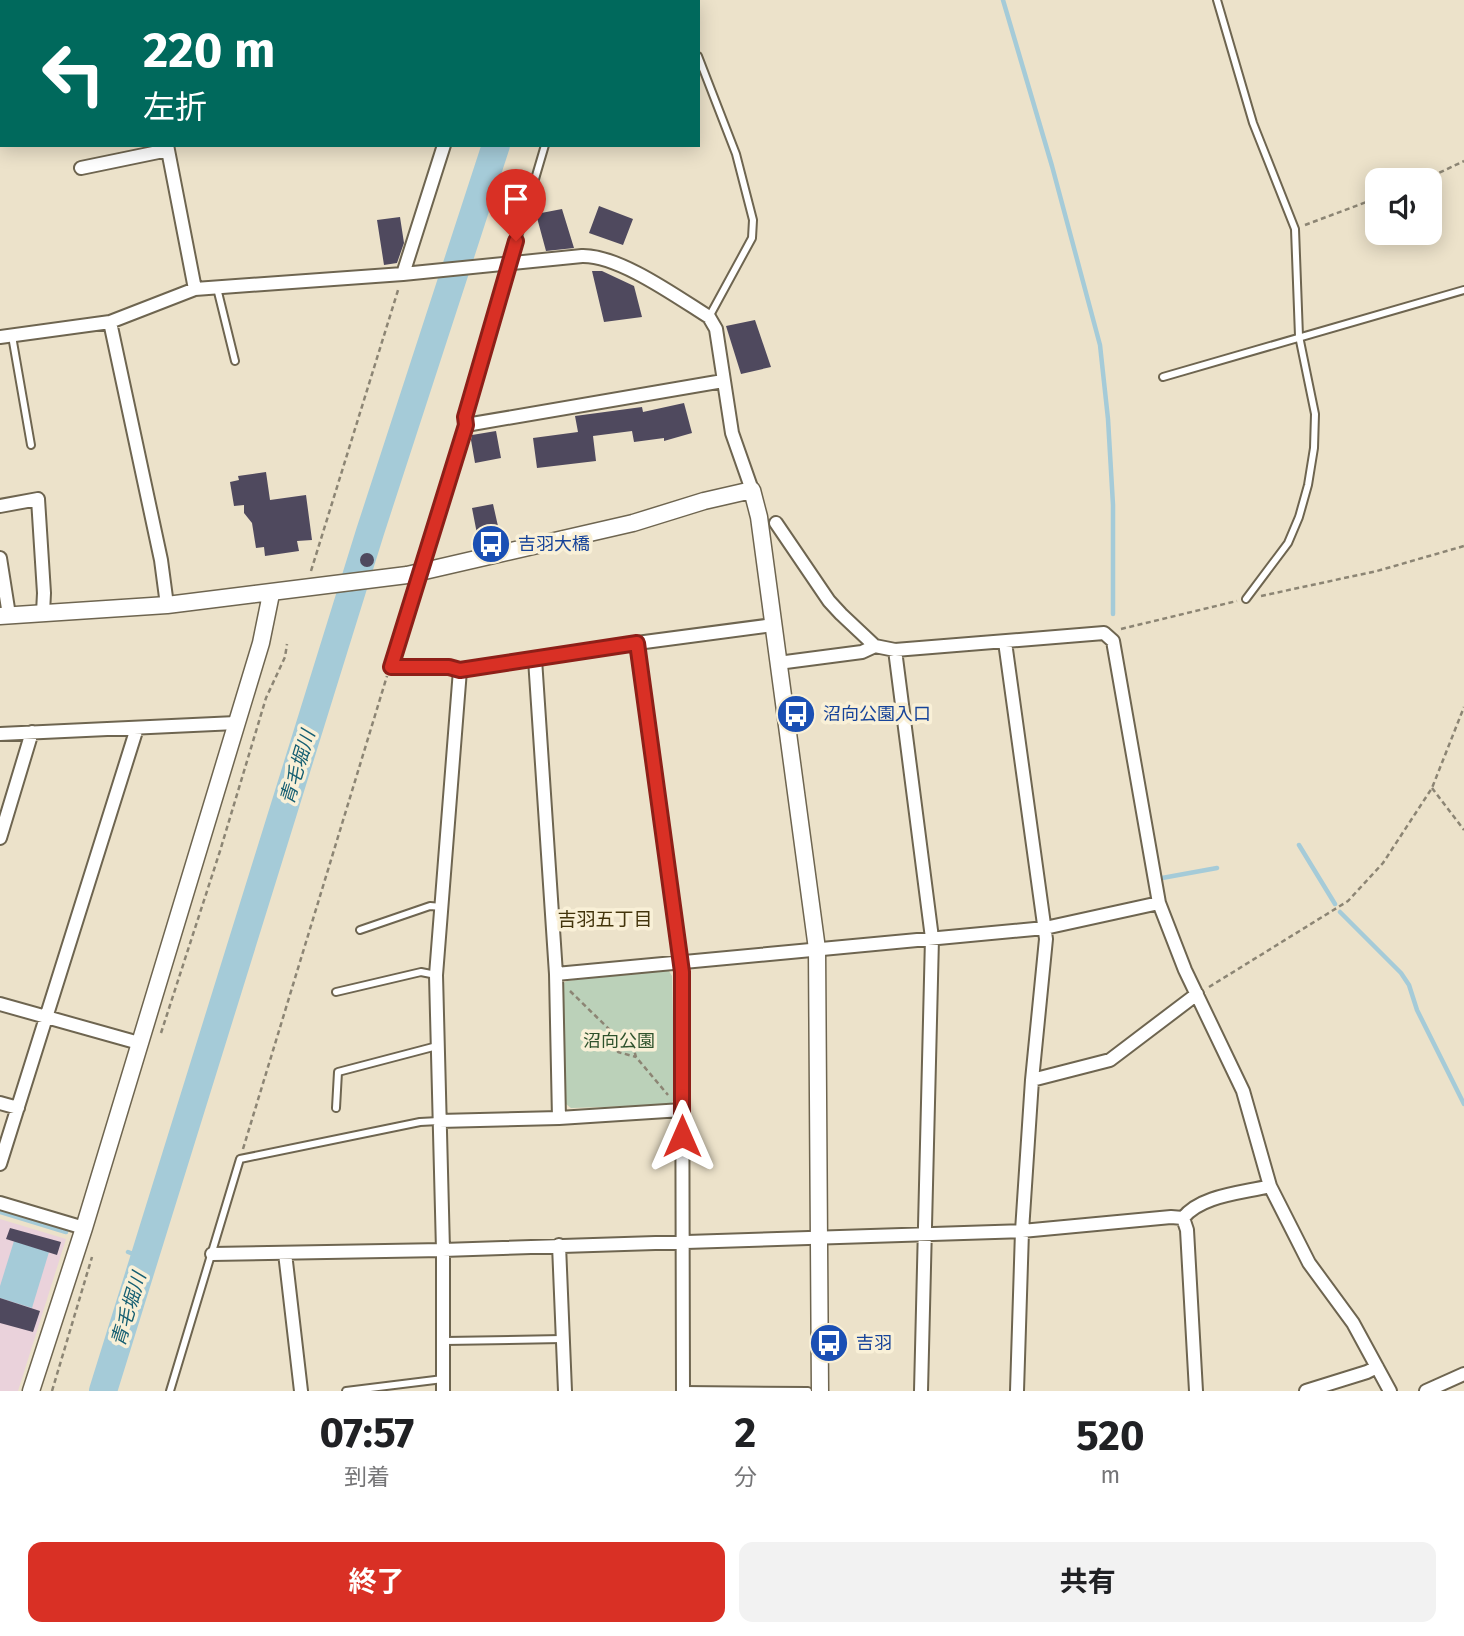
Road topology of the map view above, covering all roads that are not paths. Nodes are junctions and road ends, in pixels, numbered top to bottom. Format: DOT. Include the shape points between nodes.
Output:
graph roads {
  1 [pos="1217,0"];
  2 [pos="700,62"];
  3 [pos="443,147"];
  4 [pos="544,147"];
  5 [pos="168,148"];
  6 [pos="81,168"];
  7 [pos="507,265"];
  8 [pos="404,277"];
  9 [pos="217,288"];
  10 [pos="195,289"];
  11 [pos="1464,290"];
  12 [pos="709,317"];
  13 [pos="110,322"];
  14 [pos="6,336"];
  15 [pos="1299,336"];
  16 [pos="236,361"];
  17 [pos="1163,377"];
  18 [pos="723,381"];
  19 [pos="466,425"];
  20 [pos="31,445"];
  21 [pos="752,490"];
  22 [pos="0,506"];
  23 [pos="776,523"];
  24 [pos="0,558"];
  25 [pos="413,574"];
  26 [pos="271,594"];
  27 [pos="1246,599"];
  28 [pos="167,605"];
  29 [pos="43,613"];
  30 [pos="5,616"];
  31 [pos="773,625"];
  32 [pos="1005,642"];
  33 [pos="637,643"];
  34 [pos="875,646"];
  35 [pos="895,650"];
  36 [pos="534,659"];
  37 [pos="778,663"];
  38 [pos="460,670"];
  39 [pos="236,723"];
  40 [pos="137,727"];
  41 [pos="32,732"];
  42 [pos="0,734"];
  43 [pos="0,838"];
  44 [pos="1159,903"];
  45 [pos="442,907"];
  46 [pos="1045,928"];
  47 [pos="360,930"];
  48 [pos="932,938"];
  49 [pos="817,950"];
  50 [pos="681,961"];
  51 [pos="556,974"];
  52 [pos="436,975"];
  53 [pos="336,992"];
  54 [pos="1197,994"];
  55 [pos="0,1004"];
  56 [pos="46,1017"];
  57 [pos="139,1043"];
  58 [pos="438,1045"];
  59 [pos="1032,1080"];
  60 [pos="0,1102"];
  61 [pos="18,1108"];
  62 [pos="336,1108"];
  63 [pos="682,1110"];
  64 [pos="559,1118"];
  65 [pos="439,1121"];
  66 [pos="0,1164"];
  67 [pos="1270,1186"];
  68 [pos="0,1203"];
  69 [pos="1183,1218"];
  70 [pos="84,1228"];
  71 [pos="1022,1231"];
  72 [pos="924,1233"];
  73 [pos="819,1238"];
  74 [pos="682,1241"];
  75 [pos="559,1245"];
  76 [pos="443,1250"];
  77 [pos="285,1253"];
  78 [pos="212,1254"];
  79 [pos="564,1339"];
  80 [pos="444,1341"];
  81 [pos="1377,1367"];
  82 [pos="1464,1374"];
  83 [pos="443,1385"];
  84 [pos="683,1390"];
  85 [pos="31,1391"];
  86 [pos="170,1391"];
  87 [pos="301,1391"];
  88 [pos="346,1391"];
  89 [pos="565,1391"];
  90 [pos="808,1391"];
  91 [pos="820,1391"];
  92 [pos="921,1391"];
  93 [pos="1017,1391"];
  94 [pos="1196,1391"];
  95 [pos="1306,1391"];
  96 [pos="1390,1391"];
  97 [pos="1426,1391"];
  1 -- 15 [label="lane" via="1253,123 1294,229"];
  2 -- 12 [label="lane" via="736,154 753,220 752,238"];
  3 -- 8 [label="street"];
  4 -- 7 [label="lane"];
  5 -- 6 [label="street"];
  5 -- 10 [label="street"];
  7 -- 8 [label="street"];
  7 -- 12 [label="street" via="600,257 626,267"];
  7 -- 19 [label="lane"];
  8 -- 9 [label="street"];
  9 -- 10 [label="street"];
  9 -- 16 [label="lane"];
  10 -- 13 [label="street"];
  11 -- 15 [label="lane"];
  12 -- 18 [label="street" via="716,329"];
  13 -- 14 [label="street"];
  13 -- 28 [label="street"];
  14 -- 20 [label="lane"];
  15 -- 17 [label="lane"];
  15 -- 27 [label="lane" via="1315,414 1308,485 1288,542"];
  18 -- 19 [label="street"];
  18 -- 21 [label="street" via="732,433"];
  19 -- 25 [label="street"];
  21 -- 25 [label="street"];
  21 -- 31 [label="street"];
  22 -- 29 [label="street" via="38,499"];
  23 -- 34 [label="street" via="829,601"];
  24 -- 30 [label="street"];
  25 -- 26 [label="street" via="312,580"];
  25 -- 38 [label="lane" via="391,667"];
  26 -- 28 [label="street"];
  26 -- 39 [label="street"];
  28 -- 29 [label="street"];
  29 -- 30 [label="street"];
  31 -- 33 [label="street"];
  31 -- 37 [label="street"];
  32 -- 35 [label="street"];
  32 -- 44 [label="street" via="1104,633 1113,641"];
  32 -- 46 [label="street"];
  33 -- 36 [label="street"];
  33 -- 50 [label="street"];
  34 -- 35 [label="street"];
  34 -- 37 [label="street" via="862,652"];
  35 -- 48 [label="street"];
  36 -- 38 [label="street"];
  36 -- 51 [label="street"];
  37 -- 49 [label="street"];
  38 -- 45 [label="street"];
  39 -- 40 [label="street"];
  39 -- 57 [label="street"];
  40 -- 41 [label="street"];
  40 -- 56 [label="street"];
  41 -- 42 [label="street"];
  41 -- 43 [label="street"];
  44 -- 46 [label="street"];
  44 -- 54 [label="street"];
  45 -- 47 [label="lane" via="430,906"];
  45 -- 52 [label="street"];
  46 -- 48 [label="street"];
  46 -- 59 [label="street"];
  48 -- 49 [label="street"];
  48 -- 72 [label="street"];
  49 -- 50 [label="street"];
  49 -- 73 [label="street"];
  50 -- 51 [label="street"];
  50 -- 63 [label="street"];
  51 -- 64 [label="street"];
  52 -- 53 [label="lane" via="421,972"];
  52 -- 58 [label="street"];
  54 -- 59 [label="street" via="1110,1060"];
  54 -- 67 [label="street" via="1243,1091"];
  55 -- 56 [label="street"];
  56 -- 57 [label="street"];
  56 -- 61 [label="street"];
  57 -- 70 [label="street"];
  58 -- 62 [label="lane" via="338,1072"];
  58 -- 65 [label="street"];
  59 -- 71 [label="street"];
  60 -- 61 [label="street"];
  61 -- 66 [label="street"];
  63 -- 64 [label="street"];
  63 -- 74 [label="street"];
  64 -- 65 [label="street"];
  65 -- 76 [label="street"];
  65 -- 78 [label="lane" via="240,1159"];
  67 -- 69 [label="street" via="1202,1203"];
  67 -- 81 [label="street" via="1309,1263 1353,1323"];
  68 -- 70 [label="street"];
  69 -- 71 [label="street"];
  69 -- 94 [label="street"];
  70 -- 85 [label="street"];
  71 -- 72 [label="street"];
  71 -- 93 [label="street"];
  72 -- 73 [label="street"];
  72 -- 92 [label="street"];
  73 -- 74 [label="street"];
  73 -- 91 [label="street"];
  74 -- 75 [label="street"];
  74 -- 84 [label="street"];
  75 -- 76 [label="street"];
  75 -- 79 [label="street"];
  76 -- 77 [label="street"];
  76 -- 80 [label="street"];
  77 -- 78 [label="street"];
  77 -- 87 [label="street"];
  78 -- 86 [label="lane"];
  79 -- 80 [label="lane"];
  79 -- 89 [label="street"];
  80 -- 83 [label="street"];
  81 -- 95 [label="street"];
  81 -- 96 [label="street"];
  82 -- 97 [label="street"];
  83 -- 88 [label="lane"];
  84 -- 90 [label="lane"];
}
